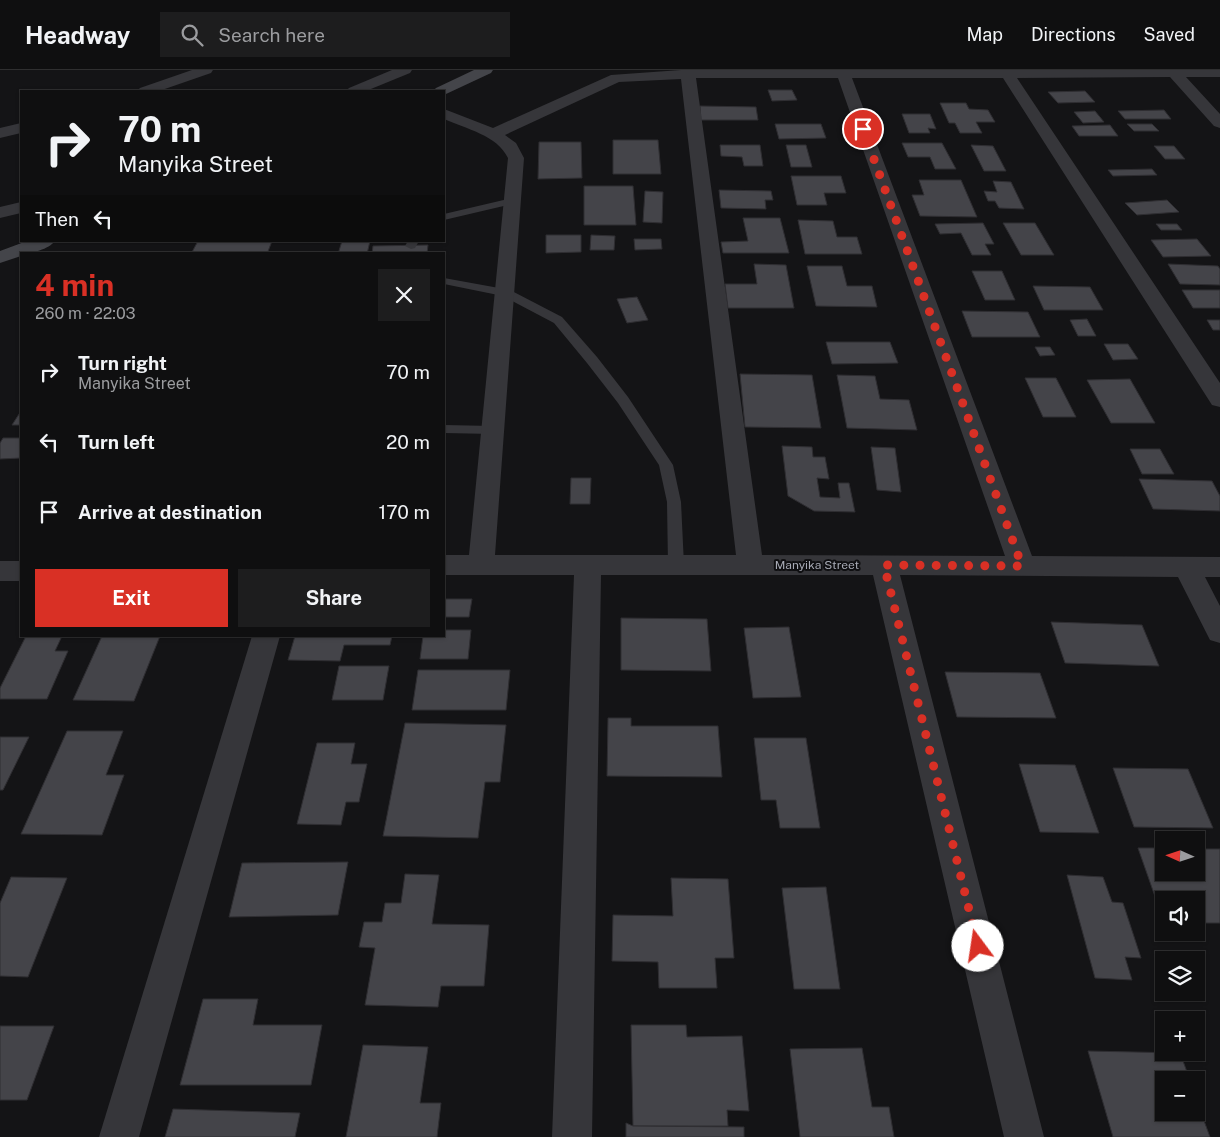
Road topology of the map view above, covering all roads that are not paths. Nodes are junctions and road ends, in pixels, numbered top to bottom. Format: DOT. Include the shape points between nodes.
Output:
graph roads {
  1 [pos="206,70"];
  2 [pos="405,70"];
  3 [pos="486,70"];
  4 [pos="603,70"];
  5 [pos="843,72"];
  6 [pos="1006,72"];
  7 [pos="1173,72"];
  8 [pos="1220,73"];
  9 [pos="688,74"];
  10 [pos="616,78"];
  11 [pos="148,90"];
  12 [pos="356,90"];
  13 [pos="443,90"];
  14 [pos="445,114"];
  15 [pos="1220,123"];
  16 [pos="20,128"];
  17 [pos="0,133"];
  18 [pos="493,134"];
  19 [pos="512,201"];
  20 [pos="20,206"];
  21 [pos="0,213"];
  22 [pos="445,216"];
  23 [pos="43,242"];
  24 [pos="0,257"];
  25 [pos="445,281"];
  26 [pos="506,293"];
  27 [pos="1220,400"];
  28 [pos="445,430"];
  29 [pos="493,430"];
  30 [pos="445,565"];
  31 [pos="481,565"];
  32 [pos="676,565"];
  33 [pos="750,565"];
  34 [pos="884,565"];
  35 [pos="588,566"];
  36 [pos="1022,566"];
  37 [pos="1186,567"];
  38 [pos="1220,567"];
  39 [pos="20,571"];
  40 [pos="0,572"];
  41 [pos="1220,632"];
  42 [pos="266,637"];
  43 [pos="119,1137"];
  44 [pos="572,1137"];
  45 [pos="1024,1137"];
  1 -- 11 [label="street"];
  2 -- 12 [label="street"];
  3 -- 13 [label="street"];
  4 -- 10 [label="street"];
  5 -- 6 [label="street"];
  5 -- 9 [label="street"];
  5 -- 36 [label="street"];
  6 -- 7 [label="street"];
  6 -- 27 [label="street"];
  7 -- 8 [label="street"];
  7 -- 15 [label="street"];
  9 -- 10 [label="street"];
  9 -- 33 [label="street"];
  10 -- 18 [label="street"];
  14 -- 18 [label="street"];
  16 -- 17 [label="street"];
  18 -- 19 [label="street" via="510,146 516,158"];
  19 -- 22 [label="lane"];
  19 -- 26 [label="street"];
  20 -- 21 [label="street"];
  23 -- 24 [label="street"];
  25 -- 26 [label="lane"];
  26 -- 29 [label="street"];
  26 -- 32 [label="lane" via="558,320 623,400 666,465 674,502"];
  28 -- 29 [label="lane"];
  29 -- 31 [label="street"];
  30 -- 31 [label="street, Manyika Street"];
  31 -- 35 [label="street, Manyika Street"];
  32 -- 33 [label="street, Manyika Street"];
  32 -- 35 [label="street, Manyika Street"];
  33 -- 34 [label="street, Manyika Street"];
  34 -- 36 [label="street, Manyika Street"];
  34 -- 45 [label="street"];
  35 -- 44 [label="street"];
  36 -- 37 [label="street, Manyika Street"];
  37 -- 38 [label="street, Manyika Street"];
  37 -- 41 [label="street"];
  39 -- 40 [label="street"];
  42 -- 43 [label="street"];
}
